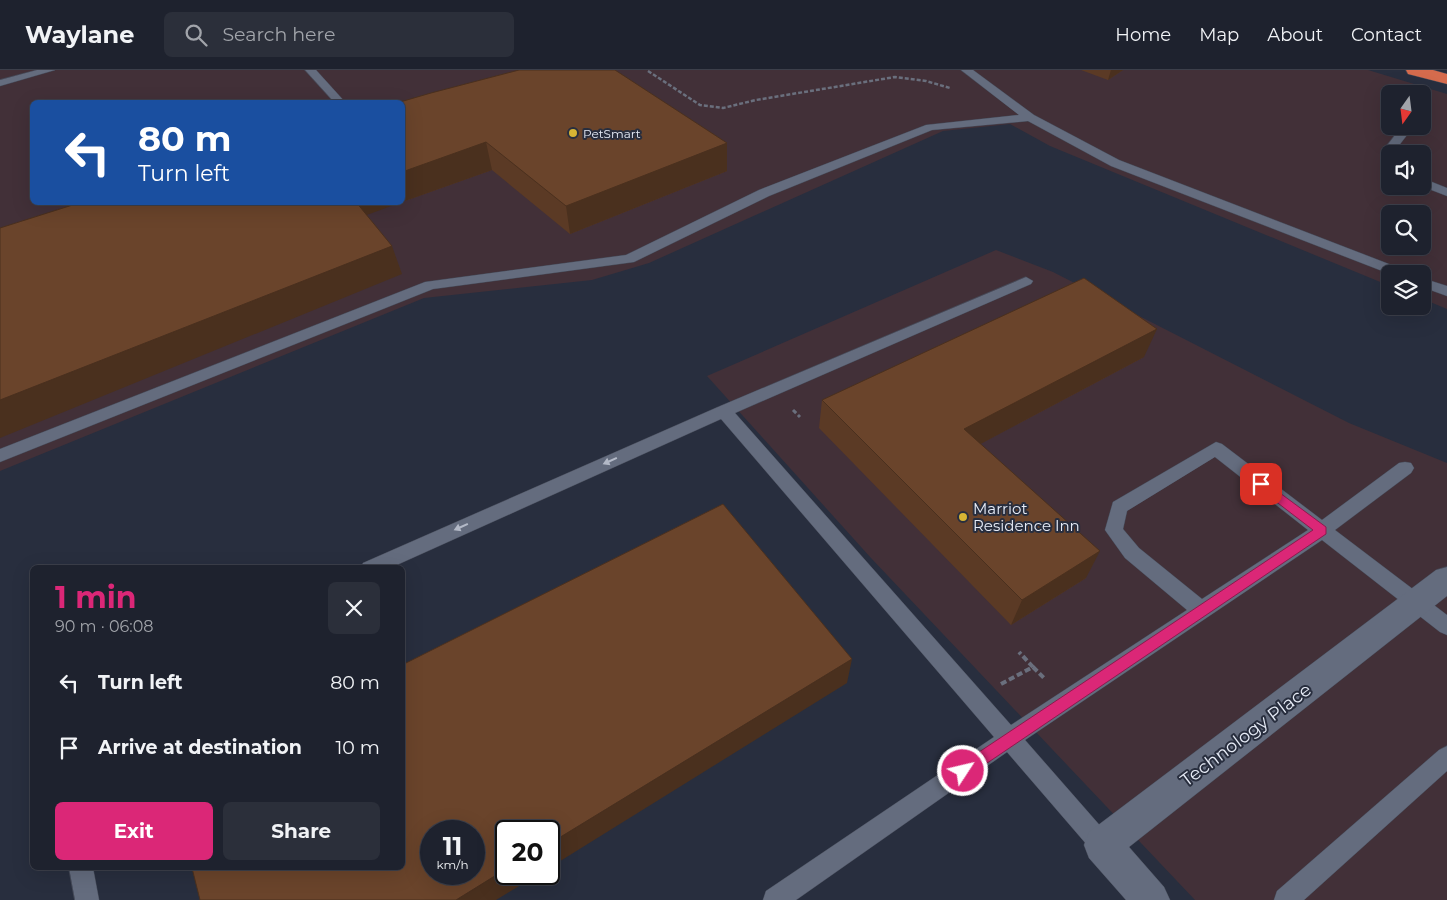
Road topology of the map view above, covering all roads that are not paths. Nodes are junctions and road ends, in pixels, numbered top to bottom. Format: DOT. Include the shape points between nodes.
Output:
graph roads {
  1 [pos="50,70"];
  2 [pos="310,70"];
  3 [pos="966,70"];
  4 [pos="1414,70"];
  5 [pos="1447,80"];
  6 [pos="0,83"];
  7 [pos="338,100"];
  8 [pos="1030,116"];
  9 [pos="1401,135"];
  10 [pos="1393,145"];
  11 [pos="1431,186"];
  12 [pos="1447,192"];
  13 [pos="1381,266"];
  14 [pos="1026,281"];
  15 [pos="1431,285"];
  16 [pos="1447,291"];
  17 [pos="724,412"];
  18 [pos="0,456"];
  19 [pos="1405,468"];
  20 [pos="1322,530"];
  21 [pos="377,565"];
  22 [pos="1447,579"];
  23 [pos="1418,603"];
  24 [pos="1201,610"];
  25 [pos="1447,626"];
  26 [pos="1010,738"];
  27 [pos="1447,756"];
  28 [pos="1102,846"];
  29 [pos="81,870"];
  30 [pos="87,900"];
  31 [pos="774,900"];
  32 [pos="1151,900"];
  33 [pos="1286,900"];
  1 -- 6 [label="lane"];
  2 -- 7 [label="lane"];
  3 -- 8 [label="lane"];
  4 -- 5 [label="highway"];
  8 -- 13 [label="lane" via="1115,163"];
  8 -- 18 [label="lane" via="930,126 764,193 629,259 430,285"];
  9 -- 10 [label="lane"];
  11 -- 12 [label="lane"];
  14 -- 17 [label="lane"];
  15 -- 16 [label="lane"];
  17 -- 21 [label="lane, one-way"];
  17 -- 26 [label="lane"];
  19 -- 20 [label="lane"];
  20 -- 23 [label="lane"];
  20 -- 24 [label="lane"];
  20 -- 24 [label="lane" via="1216,448 1119,507 1114,530 1132,553"];
  22 -- 23 [label="street, Technology Place"];
  23 -- 25 [label="lane"];
  23 -- 28 [label="street, Technology Place"];
  24 -- 26 [label="lane"];
  26 -- 28 [label="lane"];
  26 -- 31 [label="lane"];
  27 -- 33 [label="lane"];
  28 -- 32 [label="street"];
  29 -- 30 [label="lane"];
}
